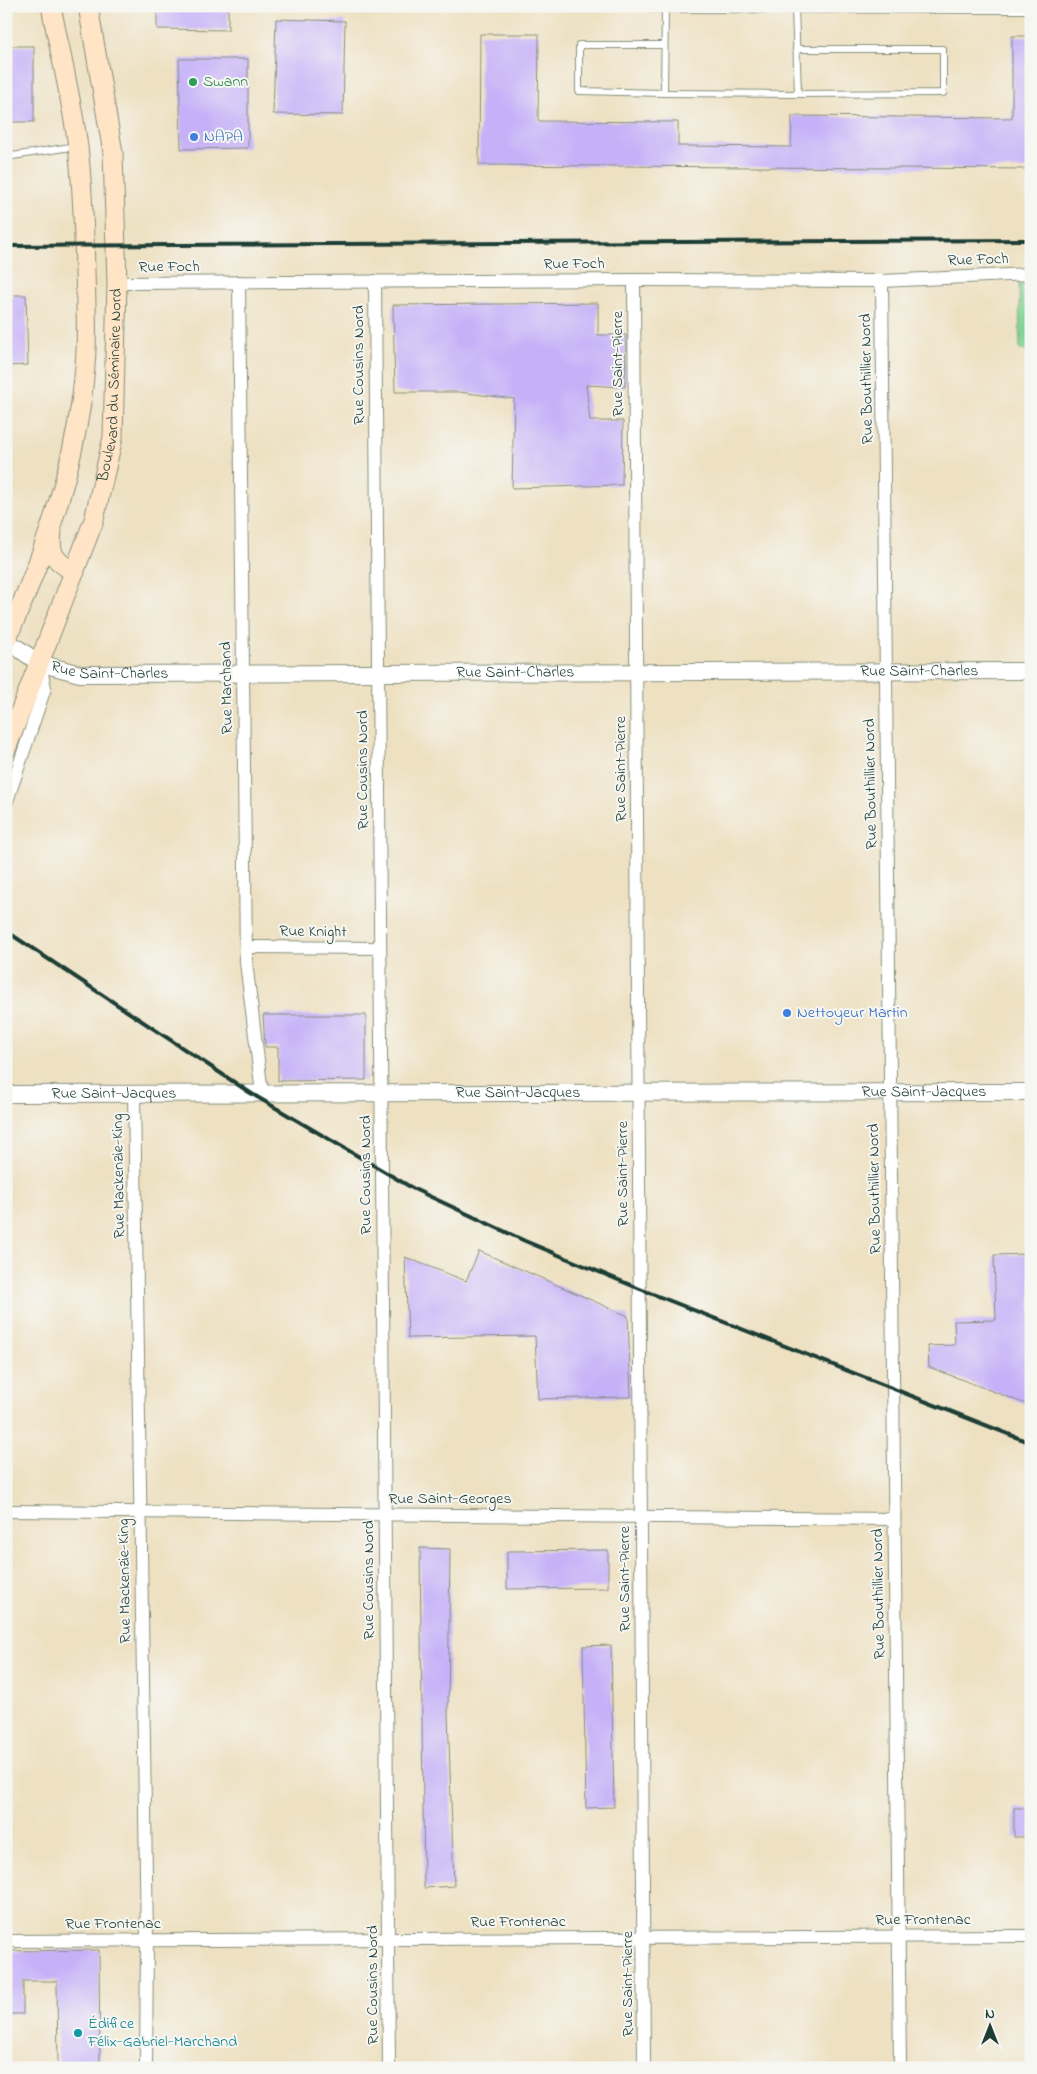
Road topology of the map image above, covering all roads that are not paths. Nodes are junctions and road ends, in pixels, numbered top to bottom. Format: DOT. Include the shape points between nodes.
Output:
graph roads {
  1 [pos="51,6"];
  2 [pos="88,6"];
  3 [pos="659,7"];
  4 [pos="1031,7"];
  5 [pos="795,8"];
  6 [pos="664,45"];
  7 [pos="796,49"];
  8 [pos="664,93"];
  9 [pos="798,94"];
  10 [pos="78,146"];
  11 [pos="6,157"];
  12 [pos="1031,274"];
  13 [pos="634,280"];
  14 [pos="375,281"];
  15 [pos="882,281"];
  16 [pos="239,282"];
  17 [pos="117,283"];
  18 [pos="57,505"];
  19 [pos="75,572"];
  20 [pos="6,640"];
  21 [pos="40,663"];
  22 [pos="886,671"];
  23 [pos="1031,671"];
  24 [pos="636,672"];
  25 [pos="243,673"];
  26 [pos="378,673"];
  27 [pos="6,748"];
  28 [pos="6,804"];
  29 [pos="246,947"];
  30 [pos="380,948"];
  31 [pos="890,1092"];
  32 [pos="1031,1092"];
  33 [pos="262,1093"];
  34 [pos="382,1093"];
  35 [pos="639,1093"];
  36 [pos="6,1094"];
  37 [pos="134,1094"];
  38 [pos="6,1511"];
  39 [pos="140,1512"];
  40 [pos="385,1514"];
  41 [pos="641,1516"];
  42 [pos="894,1518"];
  43 [pos="1031,1936"];
  44 [pos="898,1937"];
  45 [pos="644,1938"];
  46 [pos="388,1939"];
  47 [pos="147,1940"];
  48 [pos="6,1941"];
  49 [pos="146,2068"];
  50 [pos="390,2068"];
  51 [pos="644,2068"];
  52 [pos="900,2068"];
  1 -- 10 [label="main road, Boulevard du Séminaire Nord"];
  2 -- 17 [label="main road, Boulevard du Séminaire Nord" via="113,153"];
  3 -- 5 [label="street"];
  3 -- 6 [label="lane"];
  4 -- 5 [label="street"];
  5 -- 7 [label="lane"];
  6 -- 8 [label="lane"];
  6 -- 8 [label="lane" via="580,45 580,91"];
  7 -- 9 [label="lane"];
  7 -- 9 [label="lane" via="942,49 943,58 944,93"];
  8 -- 9 [label="lane"];
  10 -- 11 [label="lane"];
  10 -- 18 [label="main road, Boulevard du Séminaire Nord" via="87,328 77,426"];
  12 -- 15 [label="street, Rue Foch"];
  13 -- 14 [label="street, Rue Foch"];
  13 -- 15 [label="street, Rue Foch"];
  13 -- 24 [label="street, Rue Saint-Pierre"];
  14 -- 16 [label="street, Rue Foch"];
  14 -- 26 [label="street, Rue Cousins Nord"];
  15 -- 22 [label="street, Rue Bouthillier Nord"];
  16 -- 17 [label="street, Rue Foch"];
  16 -- 25 [label="street, Rue Marchand"];
  17 -- 19 [label="main road, Boulevard du Séminaire Nord" via="114,437 94,520"];
  18 -- 19 [label="main road" via="51,534 52,553 60,564"];
  18 -- 20 [label="main road, Boulevard du Séminaire Nord"];
  19 -- 21 [label="main road, Boulevard du Séminaire Nord"];
  20 -- 21 [label="street, Rue Saint-Charles"];
  21 -- 25 [label="street, Rue Saint-Charles" via="80,674"];
  21 -- 27 [label="main road, Boulevard du Séminaire Nord"];
  21 -- 28 [label="street" via="46,688"];
  22 -- 23 [label="street, Rue Saint-Charles"];
  22 -- 24 [label="street, Rue Saint-Charles"];
  22 -- 31 [label="street, Rue Bouthillier Nord"];
  24 -- 26 [label="street, Rue Saint-Charles"];
  24 -- 35 [label="street, Rue Saint-Pierre"];
  25 -- 26 [label="street, Rue Saint-Charles"];
  25 -- 29 [label="street, Rue Marchand"];
  26 -- 30 [label="street, Rue Cousins Nord"];
  29 -- 30 [label="street, Rue Knight"];
  29 -- 33 [label="street, Rue Marchand"];
  30 -- 34 [label="street, Rue Cousins Nord"];
  31 -- 32 [label="street, Rue Saint-Jacques"];
  31 -- 35 [label="street, Rue Saint-Jacques"];
  31 -- 42 [label="street, Rue Bouthillier Nord"];
  33 -- 34 [label="street, Rue Saint-Jacques"];
  33 -- 37 [label="street, Rue Saint-Jacques"];
  34 -- 35 [label="street, Rue Saint-Jacques"];
  34 -- 40 [label="street, Rue Cousins Nord"];
  35 -- 41 [label="street, Rue Saint-Pierre"];
  36 -- 37 [label="street, Rue Saint-Jacques"];
  37 -- 39 [label="street, Rue Mackenzie-King"];
  38 -- 39 [label="street, Rue Saint-Georges"];
  39 -- 40 [label="street, Rue Saint-Georges"];
  39 -- 47 [label="street, Rue Mackenzie-King"];
  40 -- 41 [label="street, Rue Saint-Georges"];
  40 -- 46 [label="street, Rue Cousins Nord"];
  41 -- 42 [label="street, Rue Saint-Georges"];
  41 -- 45 [label="street, Rue Saint-Pierre"];
  42 -- 44 [label="street, Rue Bouthillier Nord"];
  43 -- 44 [label="street, Rue Frontenac"];
  44 -- 45 [label="street, Rue Frontenac"];
  44 -- 52 [label="street, Rue Bouthillier Nord"];
  45 -- 46 [label="street, Rue Frontenac"];
  45 -- 51 [label="street, Rue Saint-Pierre"];
  46 -- 47 [label="street, Rue Frontenac"];
  46 -- 50 [label="street, Rue Cousins Nord"];
  47 -- 48 [label="street, Rue Frontenac"];
  47 -- 49 [label="street, Rue Mackenzie-King"];
}
